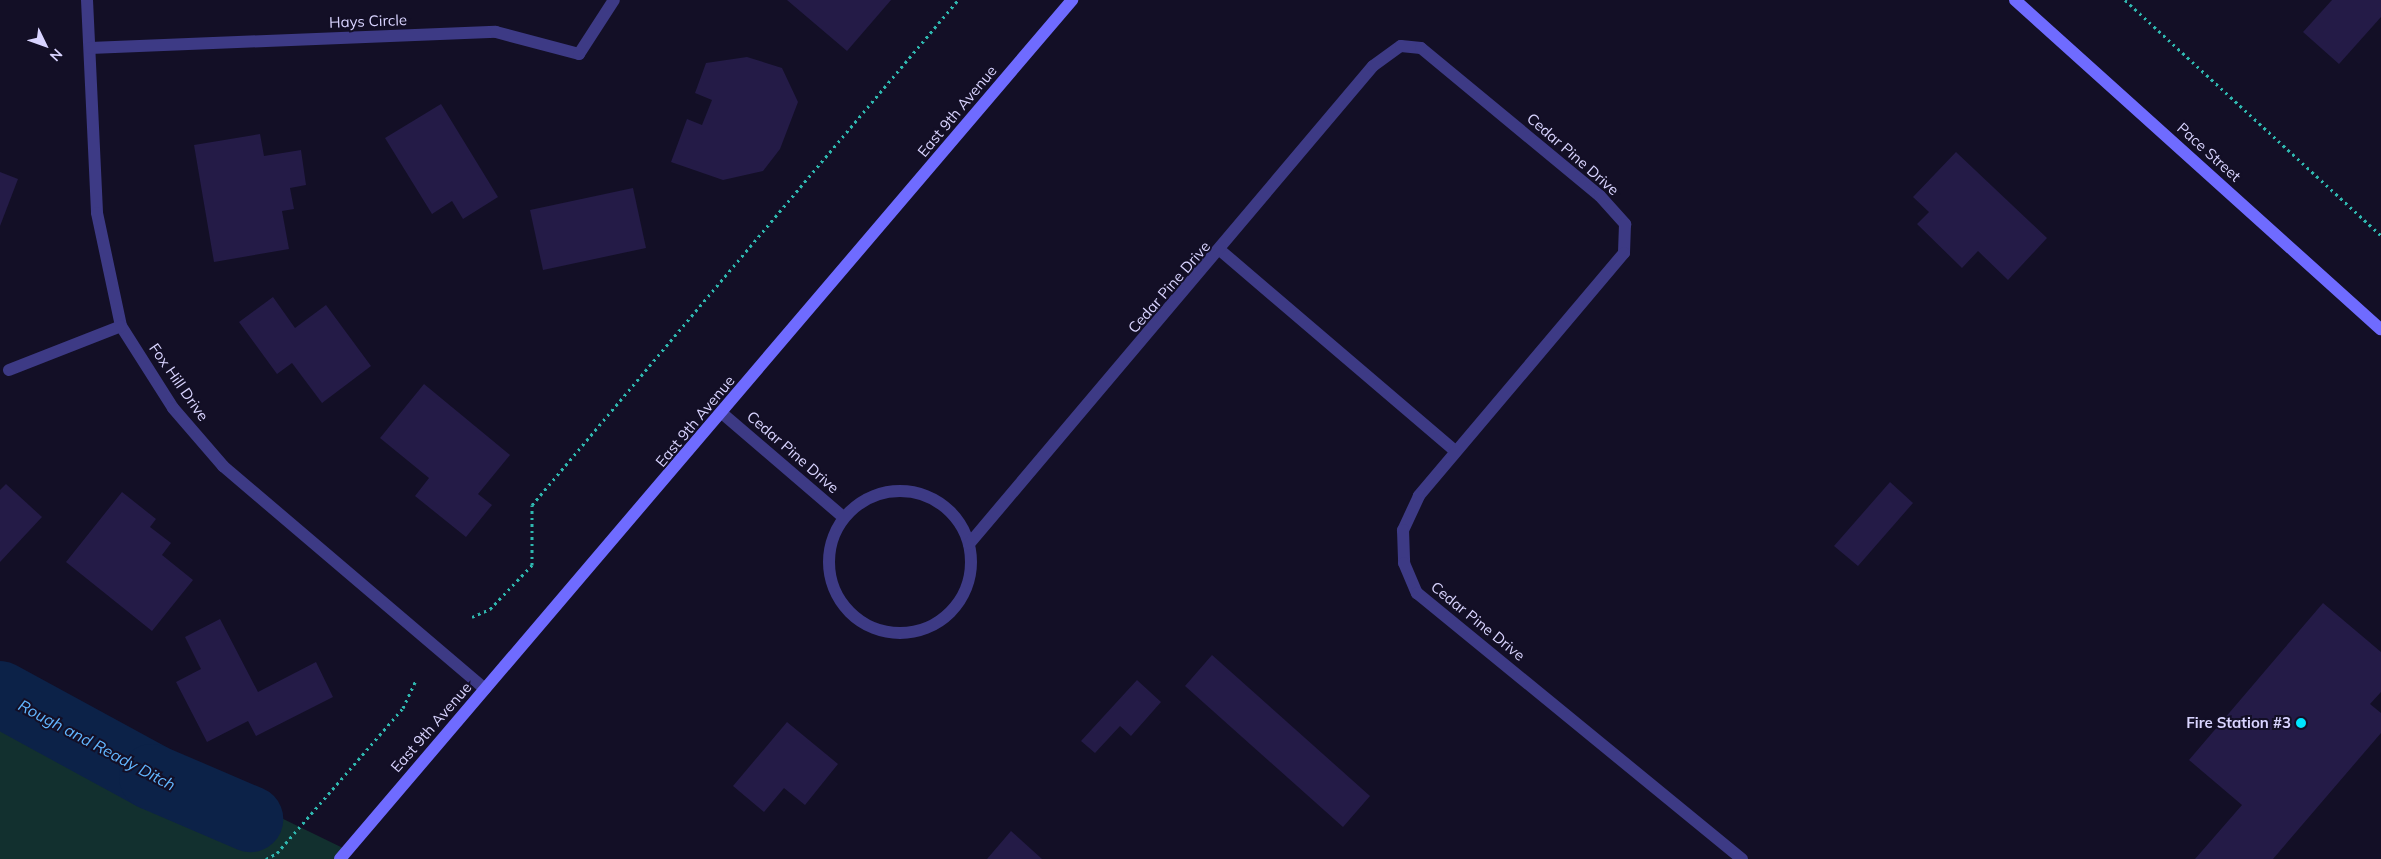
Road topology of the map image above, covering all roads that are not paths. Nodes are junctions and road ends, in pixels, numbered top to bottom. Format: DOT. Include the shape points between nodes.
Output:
graph roads {
  1 [pos="87,0"];
  2 [pos="614,0"];
  3 [pos="1072,0"];
  4 [pos="2015,0"];
  5 [pos="90,48"];
  6 [pos="1221,251"];
  7 [pos="121,326"];
  8 [pos="2381,329"];
  9 [pos="9,370"];
  10 [pos="723,414"];
  11 [pos="1455,451"];
  12 [pos="842,516"];
  13 [pos="970,544"];
  14 [pos="485,689"];
  15 [pos="340,859"];
  16 [pos="1742,859"];
  1 -- 5 [label="street, Fox Hill Drive"];
  2 -- 5 [label="street, Hays Circle" via="579,54 496,32"];
  3 -- 10 [label="main road, East 9th Avenue"];
  4 -- 8 [label="main road, Pace Street"];
  5 -- 7 [label="street, Fox Hill Drive" via="97,213"];
  6 -- 11 [label="street"];
  6 -- 11 [label="street, Cedar Pine Drive" via="1373,66 1401,46 1420,48 1600,196 1625,224 1624,253"];
  6 -- 13 [label="street, Cedar Pine Drive"];
  7 -- 9 [label="street"];
  7 -- 14 [label="street, Fox Hill Drive" via="173,408 223,466"];
  10 -- 12 [label="street, Cedar Pine Drive"];
  10 -- 14 [label="main road, East 9th Avenue"];
  11 -- 16 [label="street, Cedar Pine Drive" via="1419,496 1403,530 1404,563 1417,593"];
  12 -- 13 [label="street, Cedar Pine Drive" via="875,495 898,490 922,494 943,505 960,522"];
  12 -- 13 [label="street, Cedar Pine Drive" via="830,547 829,570 835,592 860,621 888,632 912,633 934,625 952,611 965,591 972,568"];
  14 -- 15 [label="main road, East 9th Avenue"];
}
